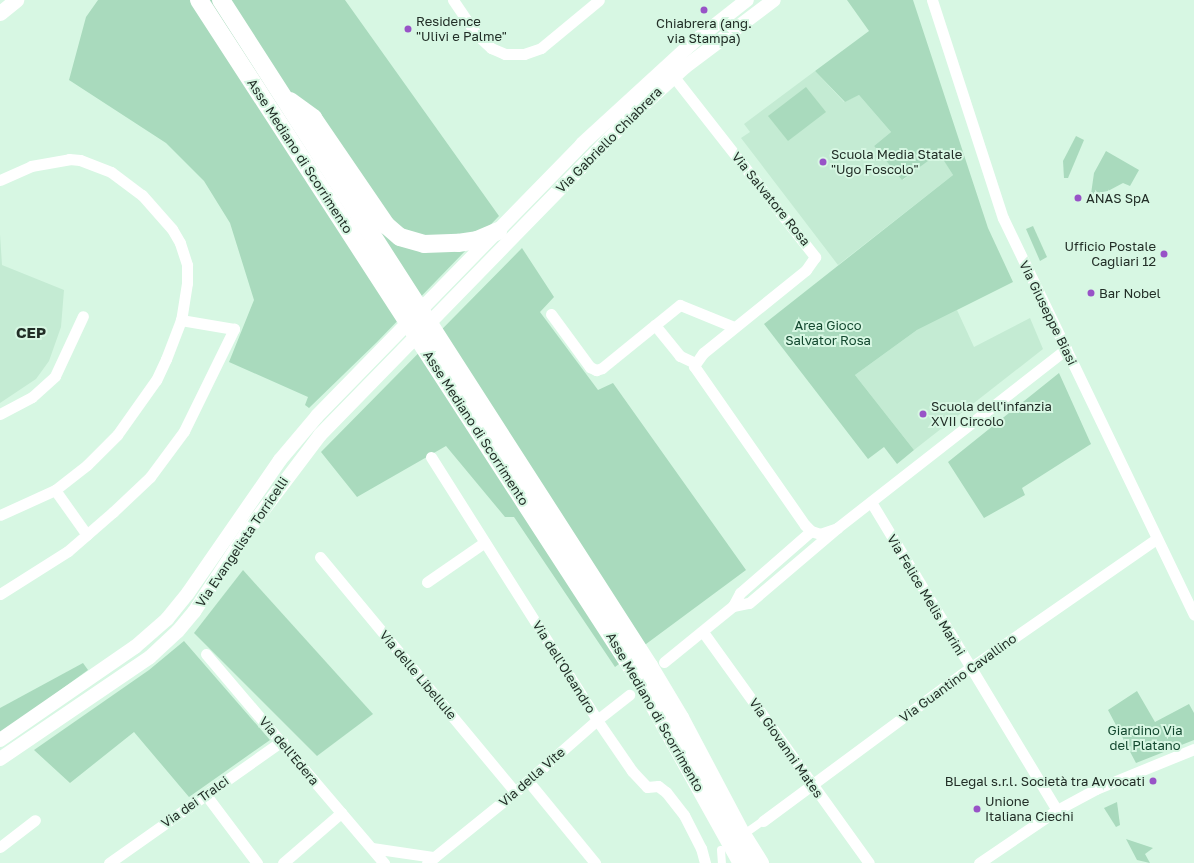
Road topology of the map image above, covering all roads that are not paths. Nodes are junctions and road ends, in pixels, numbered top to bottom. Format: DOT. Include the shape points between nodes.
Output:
graph roads {
  1 [pos="16,0"];
  2 [pos="199,0"];
  3 [pos="221,0"];
  4 [pos="453,0"];
  5 [pos="599,0"];
  6 [pos="747,0"];
  7 [pos="774,0"];
  8 [pos="932,0"];
  9 [pos="0,13"];
  10 [pos="674,77"];
  11 [pos="281,95"];
  12 [pos="0,180"];
  13 [pos="498,230"];
  14 [pos="447,282"];
  15 [pos="458,294"];
  16 [pos="551,314"];
  17 [pos="83,316"];
  18 [pos="181,320"];
  19 [pos="655,325"];
  20 [pos="734,327"];
  21 [pos="1066,349"];
  22 [pos="695,363"];
  23 [pos="0,414"];
  24 [pos="431,457"];
  25 [pos="55,490"];
  26 [pos="871,502"];
  27 [pos="0,515"];
  28 [pos="837,528"];
  29 [pos="811,531"];
  30 [pos="87,535"];
  31 [pos="1156,539"];
  32 [pos="485,542"];
  33 [pos="320,557"];
  34 [pos="427,582"];
  35 [pos="0,594"];
  36 [pos="734,606"];
  37 [pos="1193,609"];
  38 [pos="703,632"];
  39 [pos="206,654"];
  40 [pos="664,662"];
  41 [pos="970,668"];
  42 [pos="629,695"];
  43 [pos="597,720"];
  44 [pos="0,740"];
  45 [pos="282,741"];
  46 [pos="1194,749"];
  47 [pos="0,759"];
  48 [pos="528,781"];
  49 [pos="813,786"];
  50 [pos="515,792"];
  51 [pos="206,795"];
  52 [pos="1057,810"];
  53 [pos="342,813"];
  54 [pos="34,820"];
  55 [pos="763,821"];
  56 [pos="736,844"];
  57 [pos="0,847"];
  58 [pos="372,848"];
  59 [pos="434,861"];
  60 [pos="109,863"];
  61 [pos="257,863"];
  62 [pos="283,863"];
  63 [pos="384,863"];
  64 [pos="594,863"];
  65 [pos="705,863"];
  66 [pos="722,863"];
  67 [pos="742,863"];
  68 [pos="760,863"];
  69 [pos="773,863"];
  70 [pos="869,863"];
  71 [pos="979,863"];
  1 -- 9 [label="main road"];
  2 -- 56 [label="highway, Asse Mediano di Scorrimento" via="640,680"];
  3 -- 11 [label="highway, Asse Mediano di Scorrimento"];
  4 -- 5 [label="street" via="476,34 491,48 505,54 524,54 541,48"];
  6 -- 13 [label="street, Via Gabriello Chiabrera" via="691,44 594,133"];
  7 -- 10 [label="street, Via Gabriello Chiabrera"];
  8 -- 21 [label="street, Via Giuseppe Biasi" via="1003,218"];
  10 -- 15 [label="street, Via Gabriello Chiabrera" via="601,145"];
  10 -- 20 [label="street, Via Salvatore Rosa" via="815,257 806,270"];
  11 -- 13 [label="highway" via="313,118 378,214 400,237 424,244 469,242"];
  11 -- 56 [label="highway, Asse Mediano di Scorrimento" via="653,673 680,718"];
  12 -- 18 [label="street" via="37,164 80,160 111,172 129,185 158,211 180,243 187,265 186,300"];
  13 -- 14 [label="street, Via Gabriello Chiabrera"];
  14 -- 44 [label="street, Via Evangelista Torricelli" via="294,441 167,619 135,647"];
  15 -- 47 [label="street, Via Evangelista Torricelli" via="310,445 249,529 194,612 178,631 150,657"];
  16 -- 19 [label="street" via="590,367 596,370 602,368"];
  17 -- 23 [label="street" via="56,376 32,397"];
  18 -- 25 [label="street" via="159,373 143,400 117,435 86,466"];
  18 -- 30 [label="street" via="234,330 204,395 168,454 150,477"];
  19 -- 20 [label="street" via="680,305"];
  19 -- 22 [label="street" via="680,356"];
  20 -- 22 [label="street, Via Salvatore Rosa"];
  21 -- 26 [label="street"];
  21 -- 31 [label="street, Via Giuseppe Biasi"];
  22 -- 29 [label="street" via="705,386"];
  24 -- 32 [label="street, Via dell'Oleandro"];
  25 -- 27 [label="street"];
  25 -- 30 [label="street"];
  26 -- 28 [label="street"];
  26 -- 41 [label="street, Via Felice Melis Marini"];
  28 -- 29 [label="street" via="820,534"];
  28 -- 36 [label="street" via="749,603"];
  29 -- 36 [label="street" via="740,593"];
  30 -- 35 [label="street" via="68,551"];
  31 -- 37 [label="street, Via Giuseppe Biasi"];
  31 -- 41 [label="street, Via Guantino Cavallino"];
  32 -- 34 [label="street"];
  32 -- 43 [label="street, Via dell'Oleandro"];
  33 -- 50 [label="street, Via delle Libellule"];
  36 -- 38 [label="street"];
  38 -- 40 [label="street"];
  38 -- 49 [label="street, Via Giovanni Mates"];
  39 -- 45 [label="street, Via dell'Edera"];
  41 -- 49 [label="street, Via Guantino Cavallino"];
  41 -- 52 [label="street, Via Felice Melis Marini"];
  42 -- 43 [label="street, Via della Vite"];
  43 -- 48 [label="street, Via della Vite"];
  43 -- 65 [label="street, Via dell'Oleandro" via="632,771 647,786 658,786 666,792 684,815 701,848"];
  45 -- 51 [label="street, Via dei Tralci"];
  45 -- 53 [label="street, Via dell'Edera"];
  46 -- 52 [label="street" via="1096,789"];
  48 -- 50 [label="street, Via della Vite"];
  48 -- 64 [label="street"];
  49 -- 55 [label="street, Via Guantino Cavallino"];
  49 -- 70 [label="street, Via Giovanni Mates"];
  50 -- 59 [label="street, Via della Vite"];
  51 -- 60 [label="street, Via dei Tralci"];
  51 -- 61 [label="street"];
  52 -- 71 [label="street"];
  53 -- 58 [label="street, Via dell'Edera"];
  53 -- 62 [label="street"];
  54 -- 57 [label="street"];
  55 -- 56 [label="street"];
  56 -- 66 [label="street"];
  56 -- 67 [label="highway, Asse Mediano di Scorrimento"];
  56 -- 68 [label="highway, Asse Mediano di Scorrimento"];
  56 -- 69 [label="highway"];
  58 -- 59 [label="street"];
  58 -- 63 [label="street, Via dell'Edera"];
}
